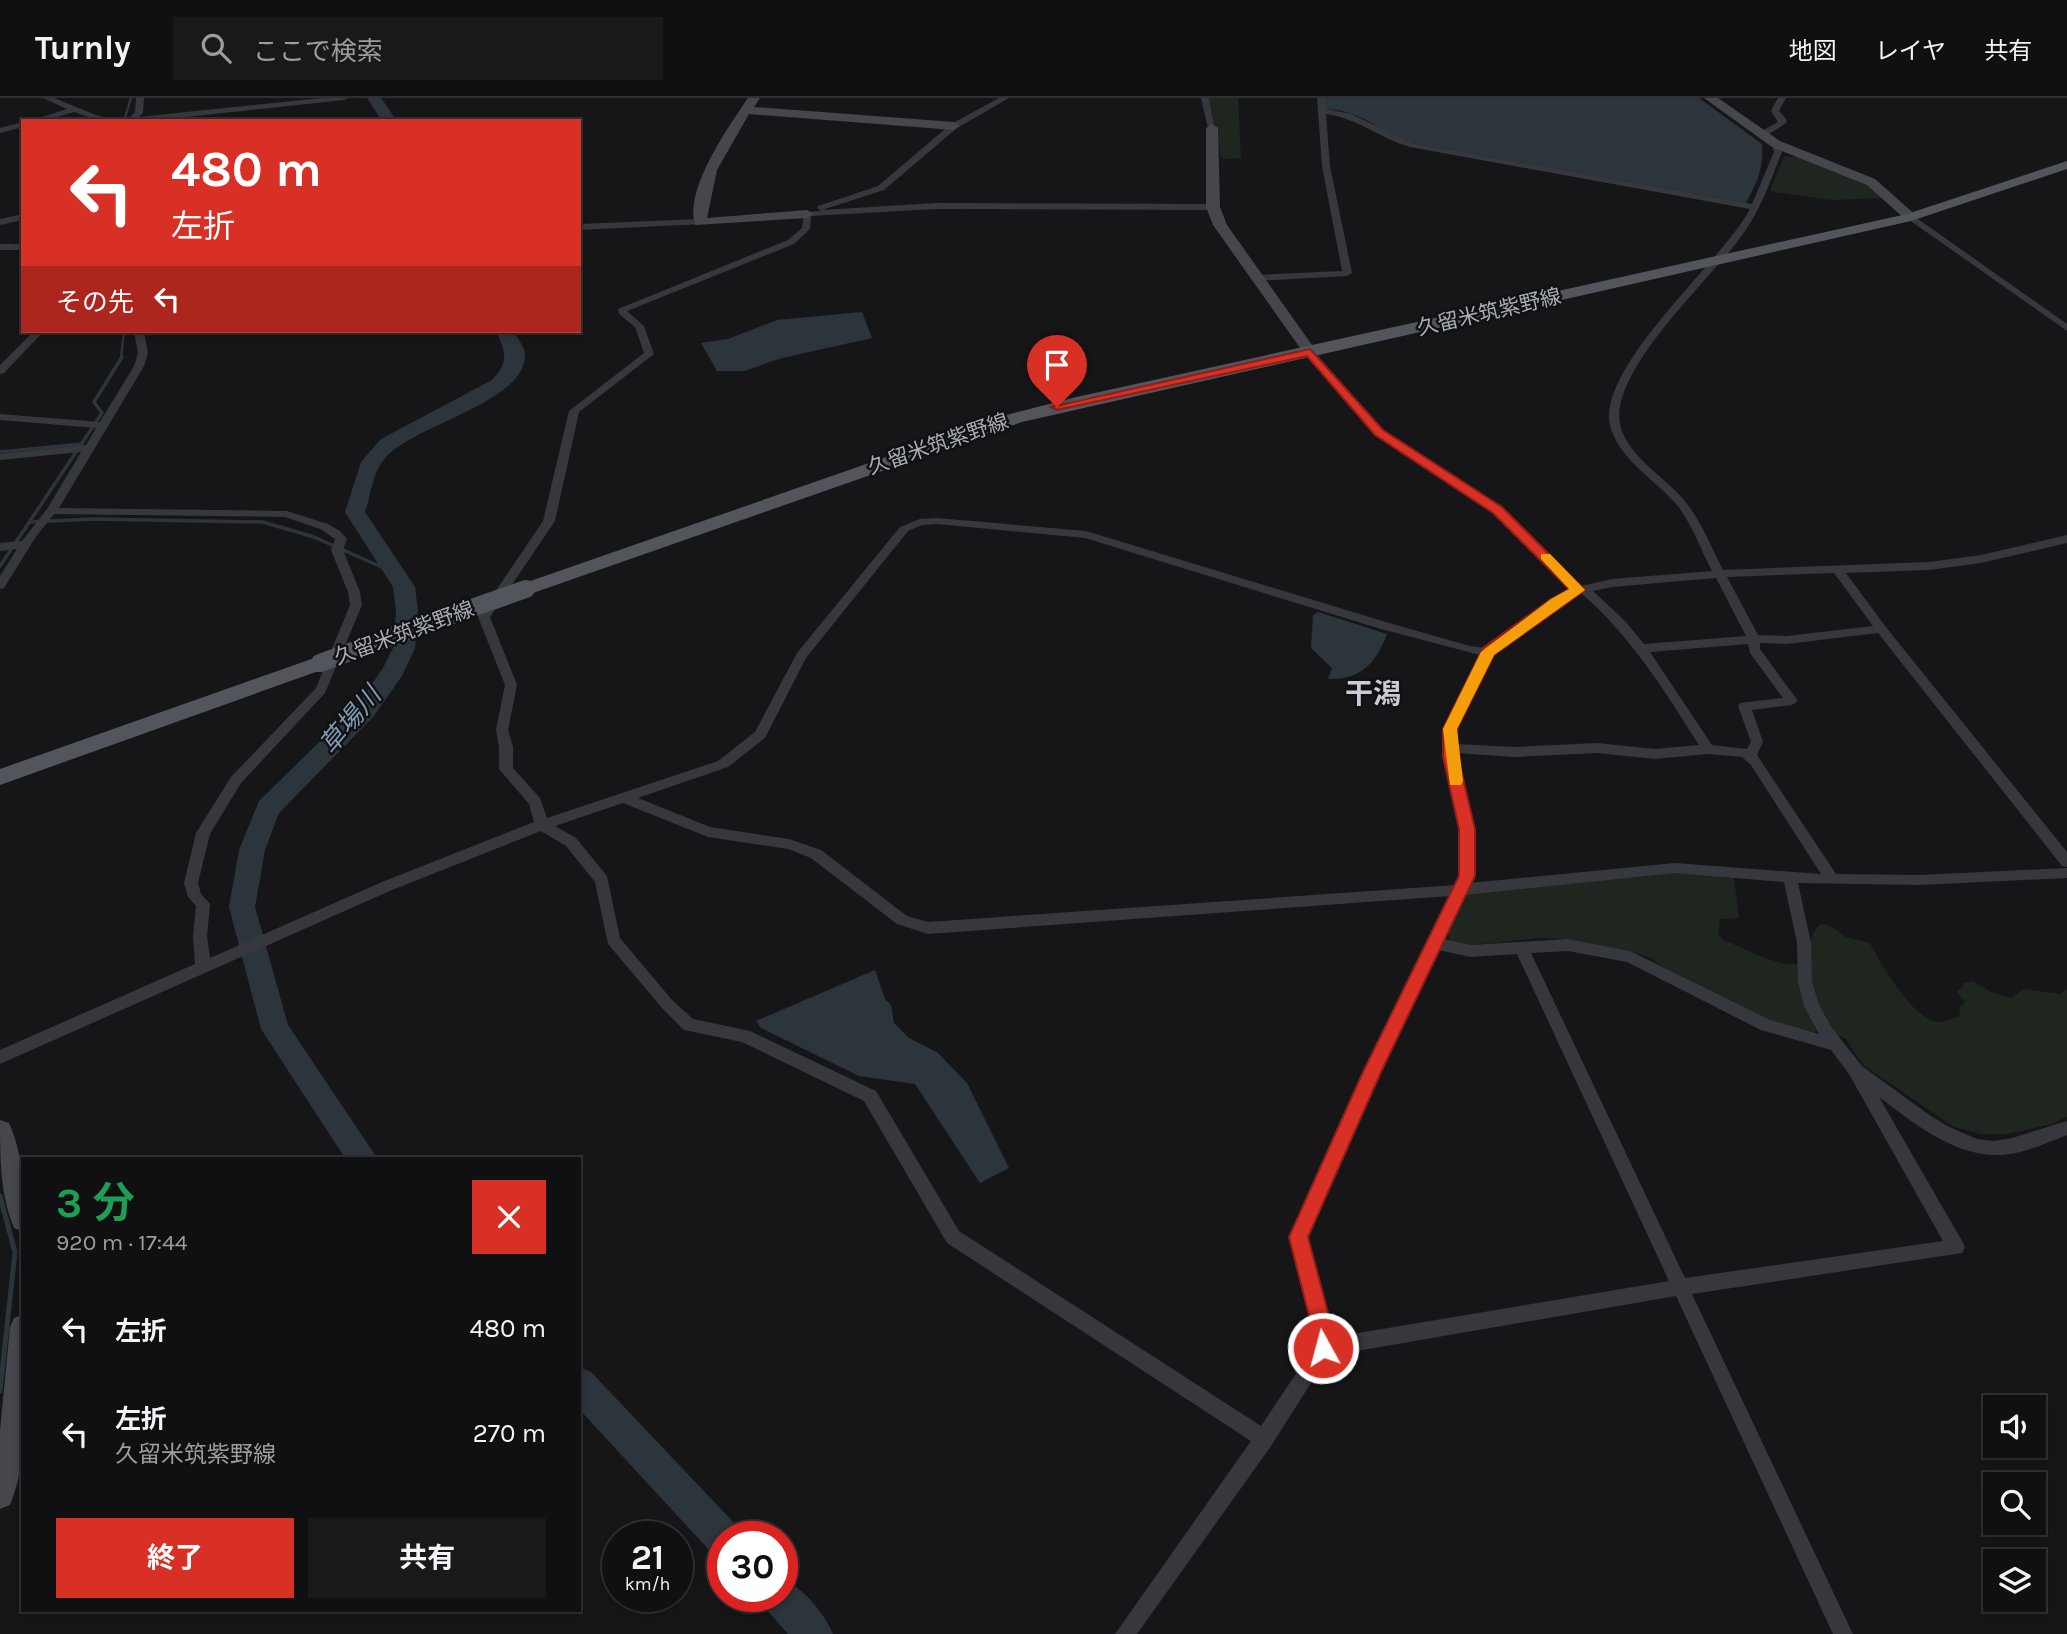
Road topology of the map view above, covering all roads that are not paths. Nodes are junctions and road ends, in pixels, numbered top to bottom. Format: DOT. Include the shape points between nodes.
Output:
graph roads {
  1 [pos="47,98"];
  2 [pos="140,98"];
  3 [pos="342,98"];
  4 [pos="754,98"];
  5 [pos="1005,98"];
  6 [pos="1205,98"];
  7 [pos="1321,98"];
  8 [pos="1710,98"];
  9 [pos="1782,98"];
  10 [pos="75,109"];
  11 [pos="745,110"];
  12 [pos="1322,111"];
  13 [pos="41,119"];
  14 [pos="108,119"];
  15 [pos="133,119"];
  16 [pos="142,119"];
  17 [pos="21,125"];
  18 [pos="954,126"];
  19 [pos="1212,128"];
  20 [pos="0,131"];
  21 [pos="1763,134"];
  22 [pos="1776,144"];
  23 [pos="2067,165"];
  24 [pos="1213,207"];
  25 [pos="1755,207"];
  26 [pos="807,214"];
  27 [pos="1911,217"];
  28 [pos="21,218"];
  29 [pos="0,222"];
  30 [pos="700,222"];
  31 [pos="581,227"];
  32 [pos="0,247"];
  33 [pos="21,247"];
  34 [pos="1712,263"];
  35 [pos="1256,278"];
  36 [pos="2067,328"];
  37 [pos="37,333"];
  38 [pos="139,333"];
  39 [pos="1310,352"];
  40 [pos="0,371"];
  41 [pos="0,417"];
  42 [pos="104,425"];
  43 [pos="90,448"];
  44 [pos="0,457"];
  45 [pos="51,511"];
  46 [pos="2067,538"];
  47 [pos="26,544"];
  48 [pos="0,547"];
  49 [pos="1838,569"];
  50 [pos="1720,574"];
  51 [pos="0,585"];
  52 [pos="1581,590"];
  53 [pos="1881,629"];
  54 [pos="1754,639"];
  55 [pos="1643,648"];
  56 [pos="1488,652"];
  57 [pos="1451,748"];
  58 [pos="1708,749"];
  59 [pos="1750,755"];
  60 [pos="0,777"];
  61 [pos="627,799"];
  62 [pos="542,825"];
  63 [pos="2067,862"];
  64 [pos="2067,873"];
  65 [pos="1790,878"];
  66 [pos="1832,879"];
  67 [pos="1460,890"];
  68 [pos="1437,944"];
  69 [pos="1521,947"];
  70 [pos="207,964"];
  71 [pos="1837,1045"];
  72 [pos="0,1056"];
  73 [pos="1855,1069"];
  74 [pos="2067,1128"];
  75 [pos="0,1130"];
  76 [pos="21,1212"];
  77 [pos="1681,1287"];
  78 [pos="1323,1348"];
  79 [pos="21,1356"];
  80 [pos="1264,1439"];
  81 [pos="0,1495"];
  82 [pos="1125,1634"];
  83 [pos="1843,1634"];
  1 -- 10 [label="street"];
  2 -- 15 [label="street" via="139,113"];
  3 -- 16 [label="street"];
  4 -- 11 [label="street"];
  5 -- 18 [label="street"];
  6 -- 19 [label="street"];
  7 -- 12 [label="street"];
  8 -- 21 [label="street"];
  9 -- 21 [label="street" via="1775,111 1782,123"];
  10 -- 13 [label="street"];
  10 -- 14 [label="street"];
  11 -- 18 [label="street"];
  11 -- 30 [label="street" via="715,154 703,187"];
  12 -- 25 [label="street" via="1357,117 1410,145"];
  12 -- 35 [label="street" via="1326,166 1347,273"];
  17 -- 20 [label="street"];
  18 -- 26 [label="street" via="881,188"];
  19 -- 24 [label="street"];
  21 -- 22 [label="street"];
  22 -- 25 [label="street" via="1778,152"];
  22 -- 27 [label="street" via="1863,178"];
  23 -- 27 [label="main road, 久留米筑紫野線"];
  24 -- 26 [label="street" via="936,206"];
  24 -- 35 [label="street"];
  25 -- 34 [label="street"];
  26 -- 30 [label="street"];
  26 -- 62 [label="street" via="806,229 791,242 623,309 639,326 649,354 573,411 549,521 484,617 511,685 502,730 506,769 536,802"];
  27 -- 34 [label="main road, 久留米筑紫野線"];
  27 -- 36 [label="street"];
  28 -- 29 [label="street"];
  30 -- 31 [label="street"];
  32 -- 33 [label="street"];
  34 -- 39 [label="main road, 久留米筑紫野線"];
  34 -- 50 [label="street" via="1647,345 1619,393 1613,415 1623,441 1645,472 1682,505"];
  35 -- 39 [label="street"];
  37 -- 40 [label="street"];
  38 -- 42 [label="street" via="143,353 139,366"];
  39 -- 52 [label="street" via="1379,432 1497,510"];
  39 -- 60 [label="main road, 久留米筑紫野線, bridge" via="1072,402 1006,421"];
  41 -- 42 [label="street"];
  42 -- 43 [label="street"];
  43 -- 44 [label="street"];
  43 -- 45 [label="street"];
  45 -- 47 [label="street" via="34,527"];
  45 -- 70 [label="street" via="287,514 328,528 341,539 337,550 356,605 321,690 236,780 203,833 191,883 203,904 200,936"];
  46 -- 49 [label="street" via="1957,563"];
  47 -- 48 [label="street"];
  47 -- 51 [label="street"];
  49 -- 50 [label="street"];
  49 -- 53 [label="street"];
  50 -- 52 [label="street"];
  50 -- 54 [label="street"];
  52 -- 55 [label="street" via="1606,606"];
  52 -- 56 [label="street" via="1556,602"];
  53 -- 54 [label="street" via="1787,640"];
  53 -- 63 [label="street"];
  54 -- 55 [label="street"];
  54 -- 59 [label="street" via="1754,650 1792,701 1744,706 1757,742"];
  55 -- 58 [label="street"];
  56 -- 57 [label="street" via="1454,718"];
  56 -- 61 [label="street" via="1385,626 1086,534 920,522 904,529 801,656 760,735 723,764"];
  57 -- 58 [label="street" via="1515,752 1597,748 1655,754"];
  57 -- 67 [label="street" via="1469,856"];
  58 -- 59 [label="street"];
  59 -- 66 [label="street"];
  61 -- 62 [label="street"];
  61 -- 67 [label="street" via="708,832 789,844 816,853 902,920 928,928"];
  62 -- 70 [label="street"];
  62 -- 80 [label="street" via="571,842 602,880 613,940 689,1026 745,1036 870,1096 953,1237"];
  64 -- 66 [label="street"];
  65 -- 66 [label="street"];
  65 -- 67 [label="street" via="1675,868"];
  65 -- 71 [label="street" via="1804,943 1805,982 1812,1006"];
  67 -- 68 [label="street"];
  68 -- 69 [label="street" via="1471,951"];
  68 -- 78 [label="street" via="1372,1072 1299,1237 1325,1339"];
  69 -- 71 [label="street" via="1568,945 1630,957 1766,1025"];
  69 -- 77 [label="street"];
  70 -- 72 [label="street"];
  71 -- 73 [label="street"];
  73 -- 74 [label="street" via="1906,1110 1978,1145 1994,1148"];
  73 -- 77 [label="street" via="1956,1247"];
  75 -- 76 [label="street"];
  77 -- 78 [label="street"];
  77 -- 83 [label="street"];
  78 -- 80 [label="street"];
  79 -- 81 [label="street" via="17,1415"];
  80 -- 82 [label="street"];
}
